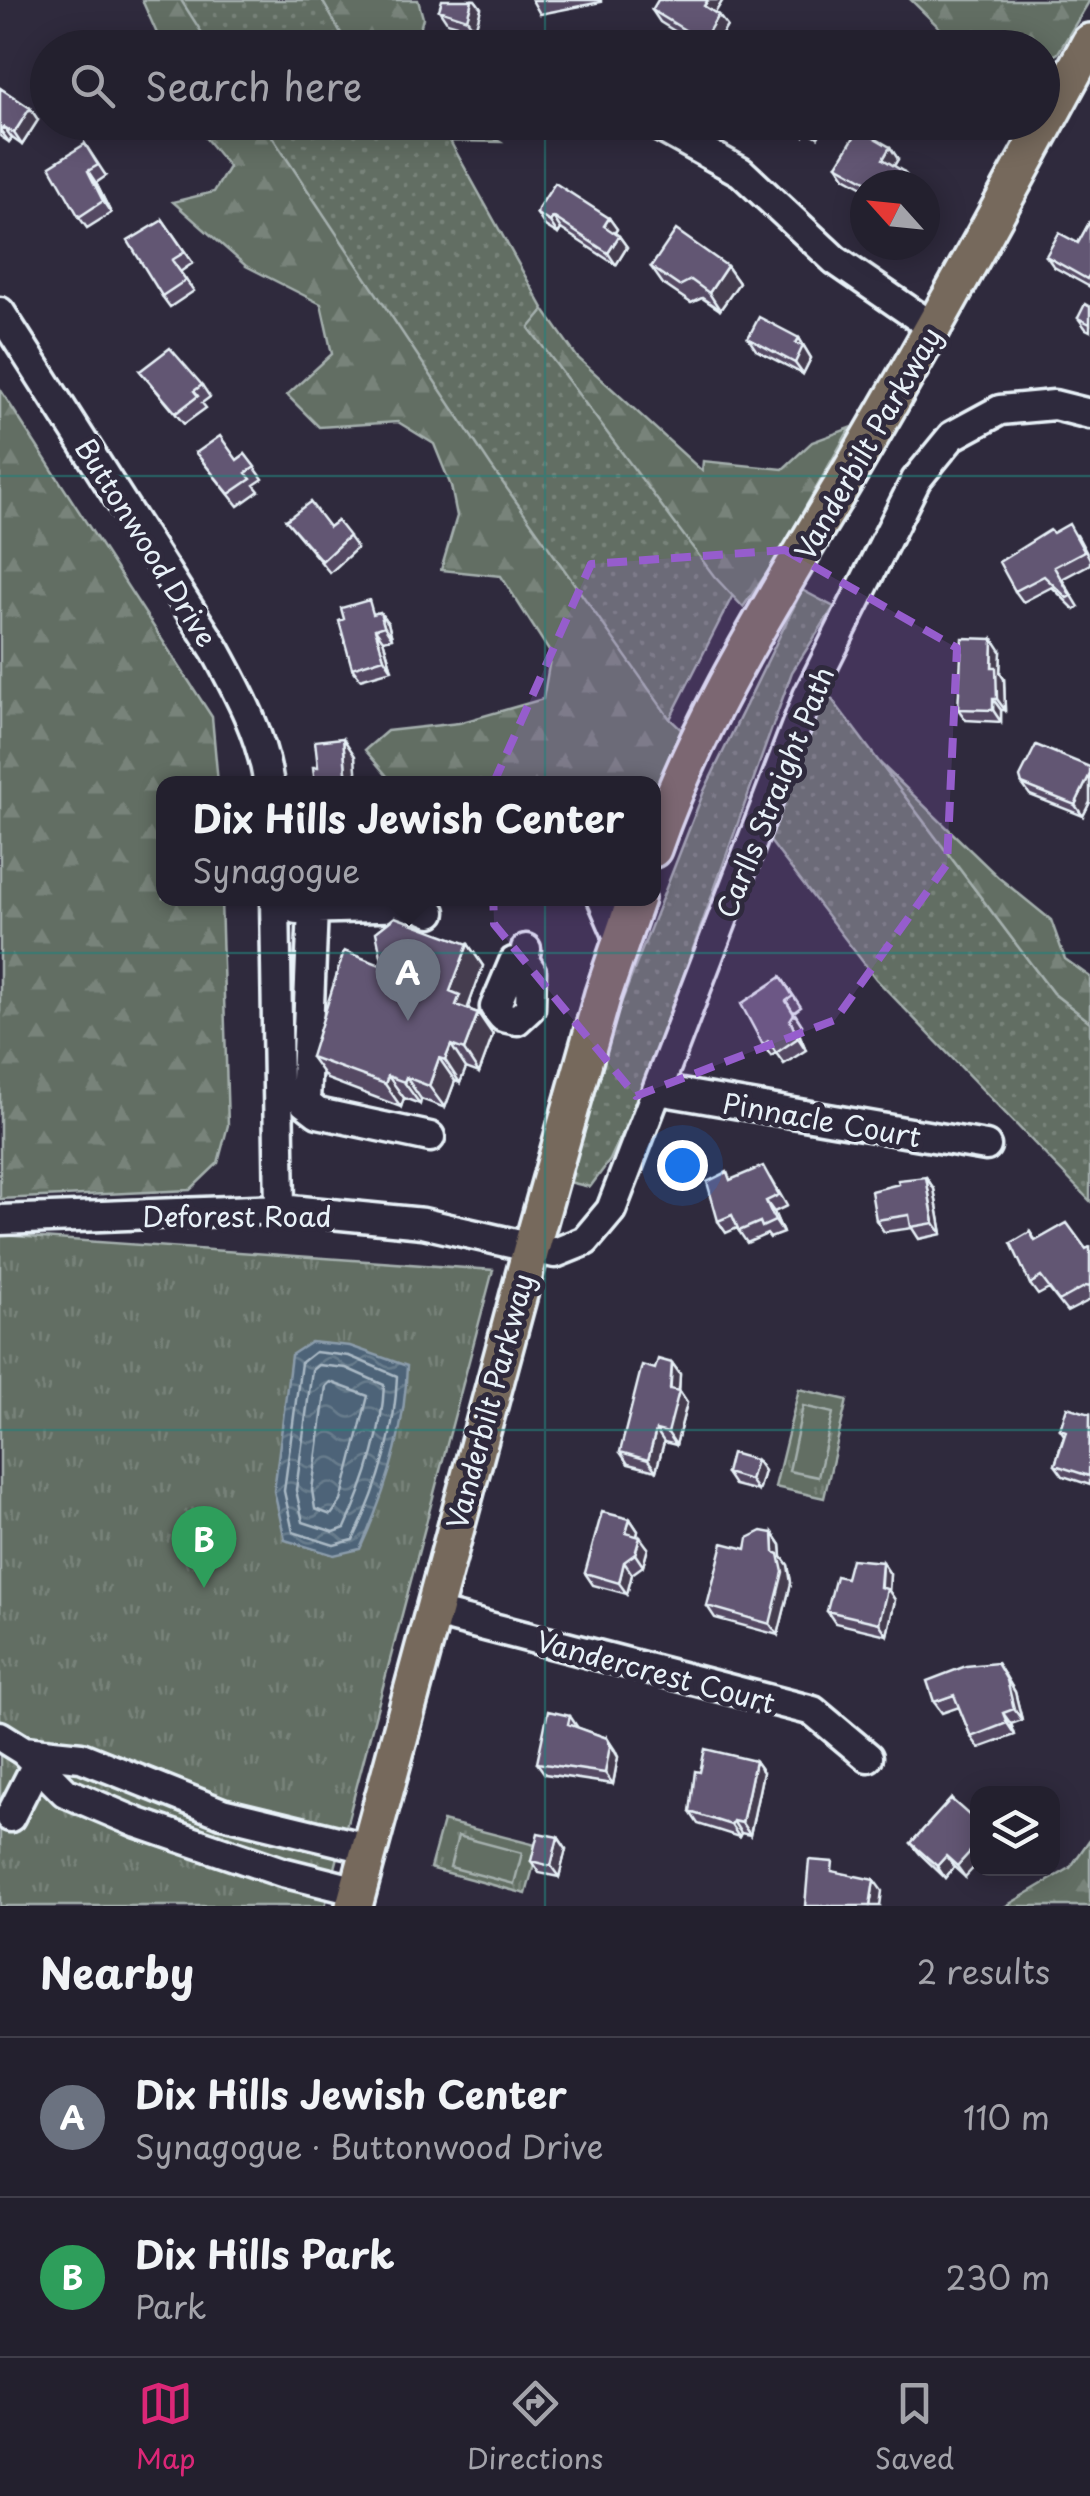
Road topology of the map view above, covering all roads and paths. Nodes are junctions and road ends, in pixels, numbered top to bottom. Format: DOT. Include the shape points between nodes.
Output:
graph roads {
  1 [pos="1090,42"];
  2 [pos="1060,97"];
  3 [pos="683,140"];
  4 [pos="1037,140"];
  5 [pos="0,312"];
  6 [pos="934,328"];
  7 [pos="1090,414"];
  8 [pos="267,776"];
  9 [pos="661,826"];
  10 [pos="275,906"];
  11 [pos="294,906"];
  12 [pos="605,906"];
  13 [pos="633,906"];
  14 [pos="313,908"];
  15 [pos="431,912"];
  16 [pos="621,942"];
  17 [pos="658,1090"];
  18 [pos="430,1138"];
  19 [pos="986,1146"];
  20 [pos="280,1210"];
  21 [pos="0,1220"];
  22 [pos="532,1246"];
  23 [pos="430,1612"];
  24 [pos="20,1750"];
  25 [pos="868,1757"];
  26 [pos="10,1817"];
  27 [pos="367,1848"];
  28 [pos="356,1898"];
  1 -- 2 [label="main road, Vanderbilt Parkway"];
  3 -- 6 [label="street" via="741,172 835,260"];
  4 -- 6 [label="main road, Vanderbilt Parkway"];
  5 -- 8 [label="street, Buttonwood Drive" via="216,651 247,707"];
  6 -- 9 [label="main road, Vanderbilt Parkway" via="733,672"];
  7 -- 17 [label="street, Carlls Straight Path" via="1054,405 1000,410 952,436 916,480 808,696"];
  10 -- 20 [label="street"];
  11 -- 14 [label="street"];
  12 -- 16 [label="street"];
  13 -- 16 [label="main road, Vanderbilt Parkway"];
  14 -- 15 [label="street" via="417,906"];
  14 -- 18 [label="street" via="305,1103 318,1113"];
  16 -- 22 [label="main road, Vanderbilt Parkway"];
  17 -- 19 [label="street, Pinnacle Court"];
  17 -- 22 [label="street, Carlls Straight Path" via="610,1210 584,1241 555,1253"];
  20 -- 21 [label="street, Deforest Road"];
  20 -- 22 [label="street, Deforest Road" via="423,1224"];
  22 -- 23 [label="main road, Vanderbilt Parkway"];
  23 -- 25 [label="street, Vandercrest Court" via="813,1712"];
  23 -- 27 [label="main road, Vanderbilt Parkway"];
  24 -- 26 [label="street"];
  24 -- 27 [label="street" via="81,1757 222,1813"];
  24 -- 28 [label="street" via="64,1792"];
  27 -- 28 [label="main road, Vanderbilt Parkway"];
}
